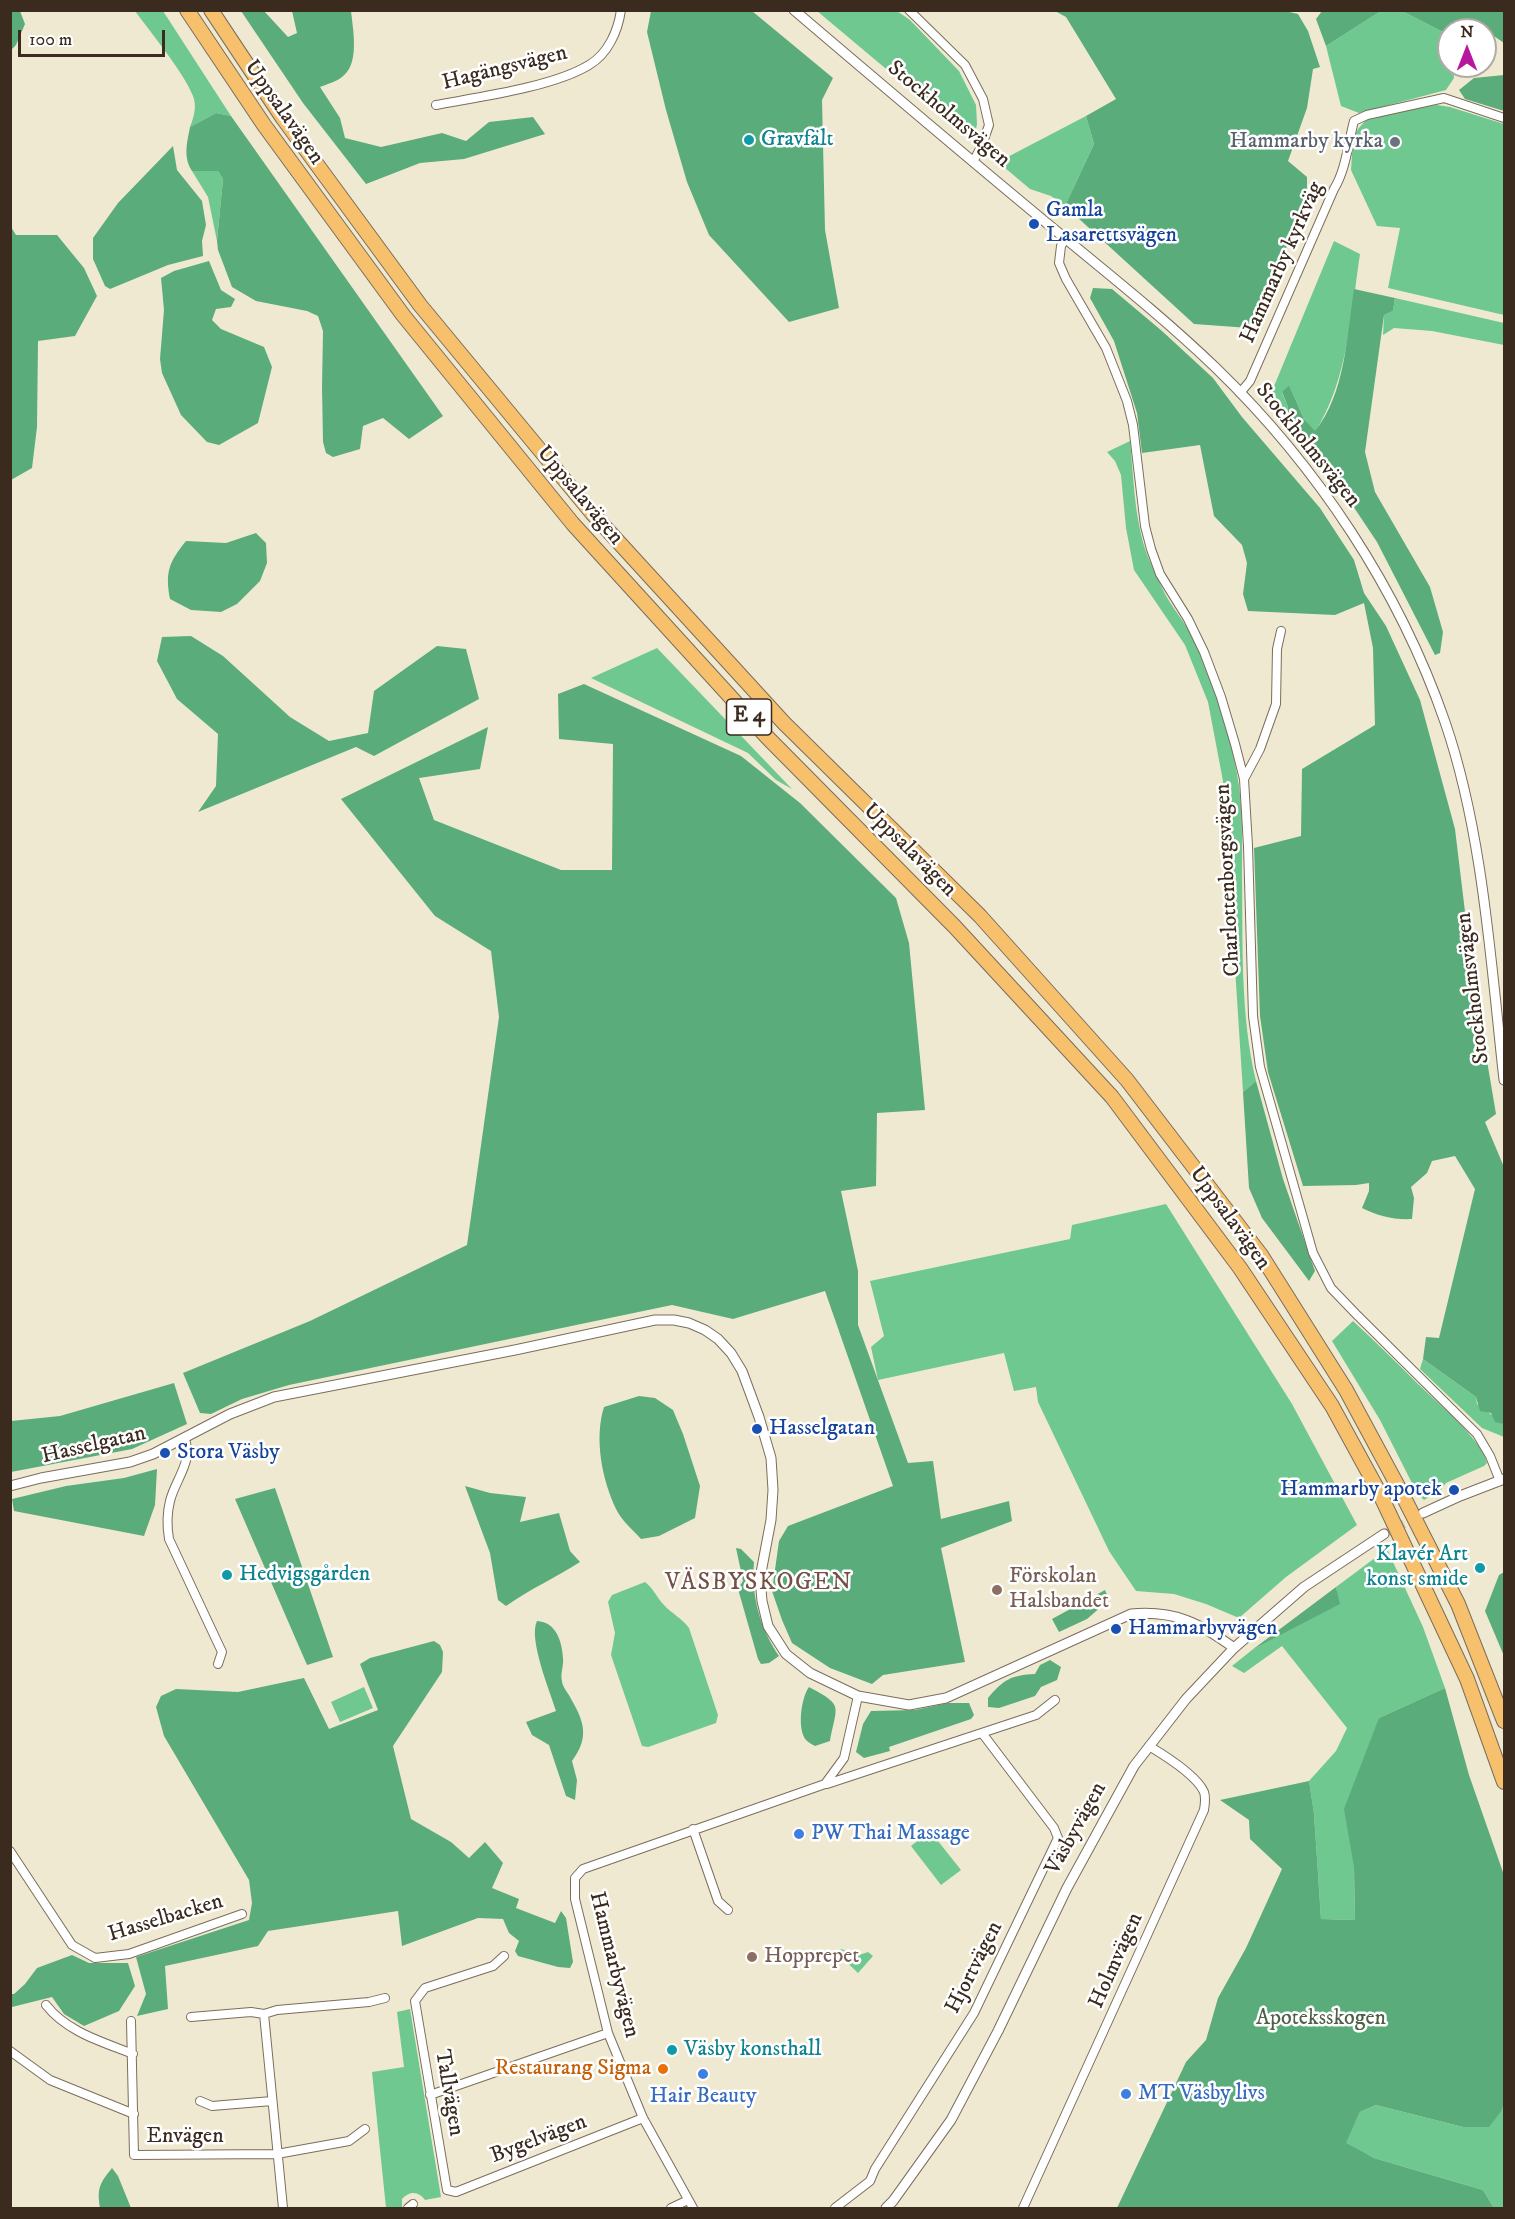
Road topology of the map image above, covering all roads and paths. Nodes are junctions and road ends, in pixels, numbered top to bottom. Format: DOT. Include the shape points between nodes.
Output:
graph roads {
  1 [pos="187,10"];
  2 [pos="212,10"];
  3 [pos="621,10"];
  4 [pos="795,10"];
  5 [pos="909,10"];
  6 [pos="436,105"];
  7 [pos="1504,118"];
  8 [pos="973,162"];
  9 [pos="1065,239"];
  10 [pos="1240,393"];
  11 [pos="1281,631"];
  12 [pos="1244,778"];
  13 [pos="1504,1080"];
  14 [pos="184,1438"];
  15 [pos="1502,1480"];
  16 [pos="10,1486"];
  17 [pos="1423,1514"];
  18 [pos="1384,1534"];
  19 [pos="1234,1648"];
  20 [pos="218,1664"];
  21 [pos="858,1696"];
  22 [pos="1055,1700"];
  23 [pos="1504,1721"];
  24 [pos="982,1733"];
  25 [pos="1149,1746"];
  26 [pos="1504,1782"];
  27 [pos="825,1784"];
  28 [pos="693,1829"];
  29 [pos="10,1851"];
  30 [pos="728,1910"];
  31 [pos="242,1914"];
  32 [pos="504,1956"];
  33 [pos="385,1998"];
  34 [pos="46,2005"];
  35 [pos="264,2014"];
  36 [pos="191,2017"];
  37 [pos="131,2021"];
  38 [pos="608,2033"];
  39 [pos="10,2051"];
  40 [pos="133,2054"];
  41 [pos="430,2095"];
  42 [pos="200,2101"];
  43 [pos="272,2101"];
  44 [pos="134,2114"];
  45 [pos="643,2118"];
  46 [pos="365,2129"];
  47 [pos="277,2154"];
  48 [pos="447,2190"];
  49 [pos="688,2200"];
  50 [pos="283,2208"];
  51 [pos="671,2208"];
  52 [pos="693,2208"];
  53 [pos="835,2208"];
  54 [pos="885,2208"];
  55 [pos="1023,2208"];
  1 -- 26 [label="highway, Uppsalavägen / E 4" via="264,125 403,315 573,524 767,737 955,927 1112,1097 1240,1268 1332,1406 1379,1492 1467,1679"];
  2 -- 23 [label="highway, Uppsalavägen / E 4" via="282,117 420,304 592,513 784,723 980,916 1112,1062 1262,1256 1346,1390 1401,1492 1458,1604"];
  3 -- 6 [label="street, Hagängsvägen" via="612,39 590,64 525,87"];
  4 -- 8 [label="street, Stockholmsvägen"];
  5 -- 8 [label="street" via="965,65 983,99 989,125"];
  7 -- 10 [label="street, Hammarby kyrkväg" via="1444,98 1354,121 1342,177 1250,381"];
  8 -- 9 [label="street, Stockholmsvägen"];
  9 -- 10 [label="street, Stockholmsvägen" via="1188,343"];
  9 -- 12 [label="street, Charlottenborgsvägen" via="1059,263 1106,348 1127,401 1151,549 1160,574 1204,652"];
  10 -- 13 [label="street, Stockholmsvägen" via="1292,450 1354,536 1389,598 1446,724 1476,851"];
  11 -- 12 [label="street" via="1276,705 1260,749"];
  12 -- 15 [label="street, Charlottenborgsvägen" via="1253,1016 1260,1067 1313,1253 1331,1288 1477,1434"];
  14 -- 16 [label="street, Hasselgatan" via="130,1462"];
  14 -- 20 [label="street" via="189,1449 170,1501 167,1527 169,1539 222,1652"];
  14 -- 21 [label="street, Hasselgatan" via="274,1397 655,1320 674,1320 705,1329 731,1353 741,1371 771,1458 771,1520 760,1578 768,1626 786,1654 810,1672"];
  15 -- 17 [label="street"];
  18 -- 19 [label="street, Väsbyvägen" via="1304,1587"];
  19 -- 21 [label="street, Hasselgatan" via="1200,1625 1175,1615 1131,1614 946,1698 909,1705"];
  19 -- 25 [label="street, Väsbyvägen"];
  21 -- 27 [label="street" via="844,1758"];
  22 -- 24 [label="street, Hammarbyvägen" via="1036,1715"];
  24 -- 27 [label="street, Hammarbyvägen"];
  24 -- 53 [label="street, Hjortvägen" via="1058,1838 972,2018 870,2181"];
  25 -- 54 [label="street, Väsbyvägen" via="1067,1888 951,2120"];
  25 -- 55 [label="street, Holmvägen" via="1199,1782 1206,1801 1204,1810"];
  27 -- 28 [label="street, Hammarbyvägen"];
  28 -- 30 [label="street" via="718,1901"];
  28 -- 38 [label="street, Hammarbyvägen" via="583,1869 575,1878 575,1899"];
  29 -- 31 [label="street, Hasselbacken" via="72,1945 95,1958 129,1954"];
  32 -- 41 [label="street, Tallvägen" via="493,1966 425,1988 415,2001"];
  33 -- 35 [label="street"];
  34 -- 40 [label="street" via="56,2018 86,2035"];
  35 -- 36 [label="street"];
  35 -- 43 [label="street"];
  37 -- 40 [label="street, Envägen"];
  38 -- 41 [label="street"];
  38 -- 45 [label="street, Hammarbyvägen"];
  39 -- 44 [label="street, Envägen" via="50,2080"];
  40 -- 44 [label="street, Envägen"];
  41 -- 48 [label="street, Tallvägen"];
  42 -- 43 [label="street" via="212,2106"];
  43 -- 47 [label="street"];
  44 -- 47 [label="street, Envägen" via="134,2155"];
  45 -- 48 [label="street, Bygelvägen" via="456,2192"];
  45 -- 49 [label="street, Hammarbyvägen"];
  46 -- 47 [label="street" via="349,2141"];
  47 -- 50 [label="street"];
  49 -- 51 [label="street"];
  49 -- 52 [label="street, Hammarbyvägen"];
}
